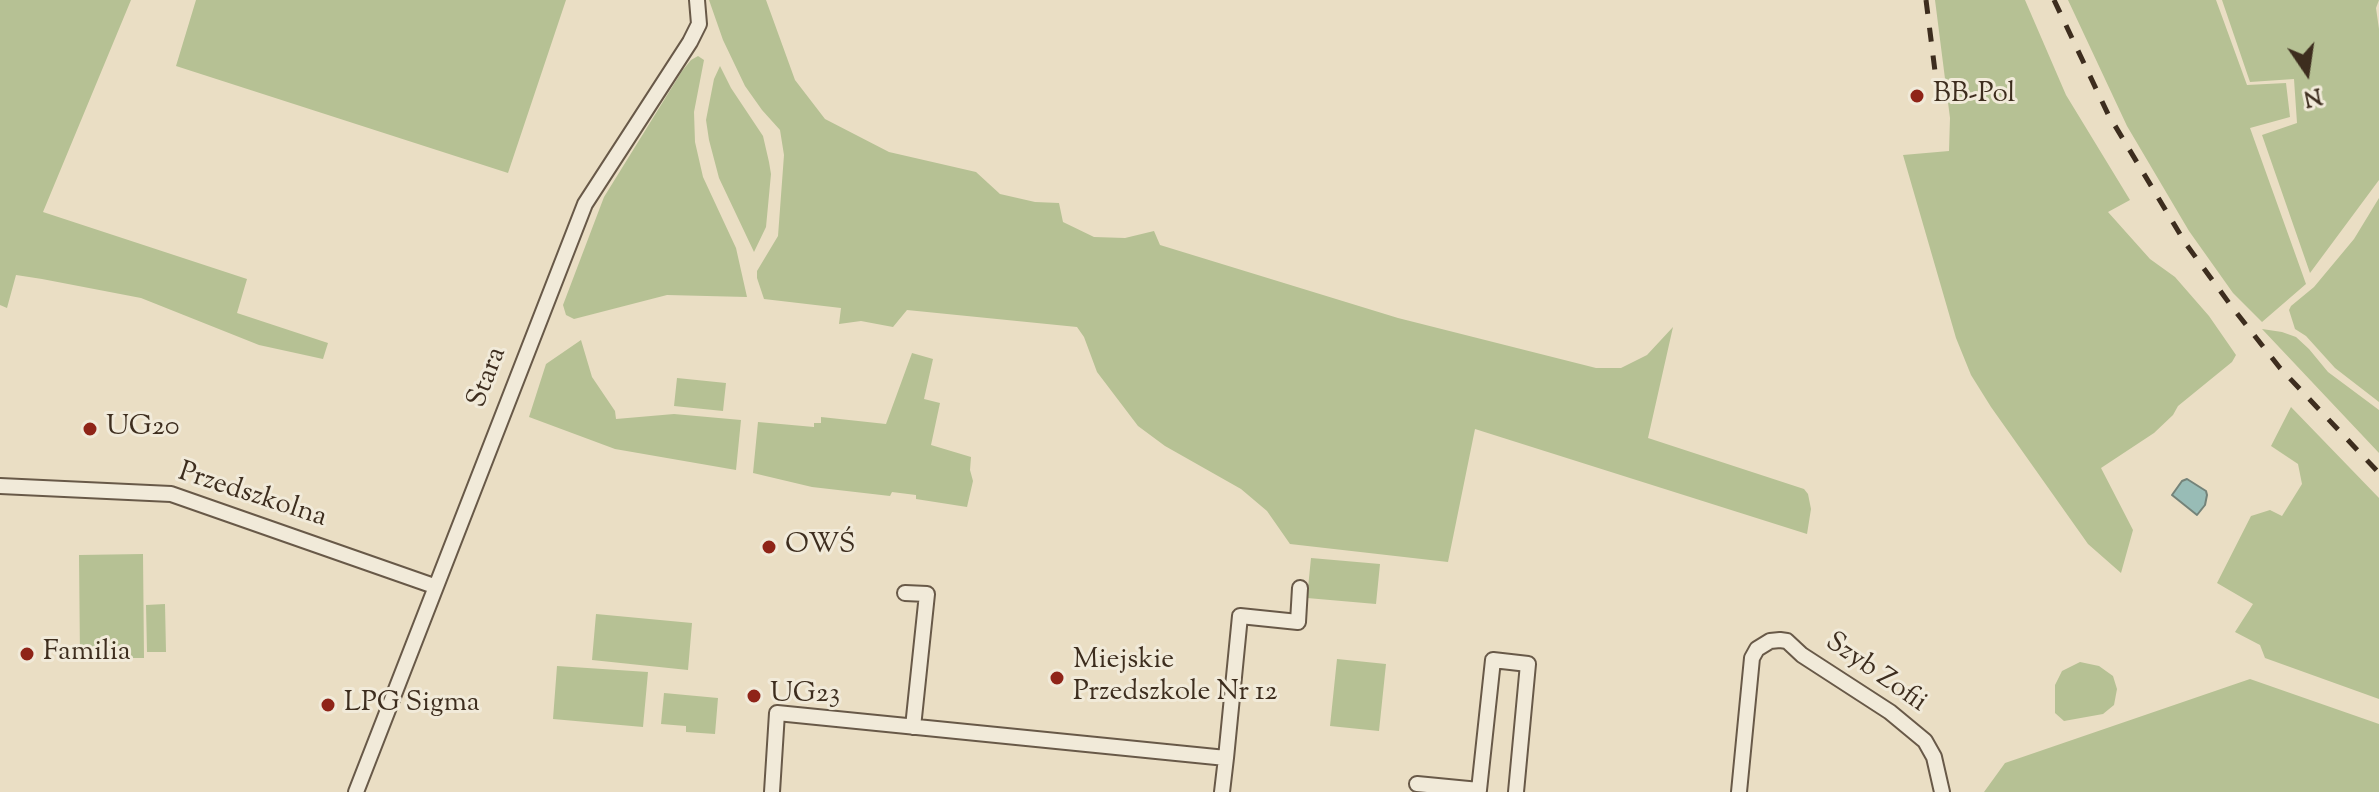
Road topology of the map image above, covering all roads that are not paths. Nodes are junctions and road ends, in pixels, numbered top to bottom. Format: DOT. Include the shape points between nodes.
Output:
graph roads {
  1 [pos="697,0"];
  2 [pos="0,486"];
  3 [pos="434,586"];
  4 [pos="1300,588"];
  5 [pos="905,593"];
  6 [pos="913,727"];
  7 [pos="1226,758"];
  8 [pos="1417,784"];
  9 [pos="356,792"];
  10 [pos="772,792"];
  11 [pos="1222,792"];
  12 [pos="1516,792"];
  13 [pos="1739,792"];
  14 [pos="1942,792"];
  1 -- 3 [label="street, Stara" via="699,24 690,42 585,204"];
  2 -- 3 [label="street, Przedszkolna" via="171,494"];
  3 -- 9 [label="street, Stara"];
  4 -- 7 [label="street" via="1298,622 1240,616"];
  5 -- 6 [label="street" via="927,594"];
  6 -- 7 [label="street"];
  6 -- 10 [label="street" via="777,713"];
  7 -- 11 [label="street"];
  8 -- 12 [label="street" via="1479,790 1493,660 1528,664"];
  13 -- 14 [label="street, Szyb Zofii" via="1752,658 1770,641 1787,641 1925,741"];
}
